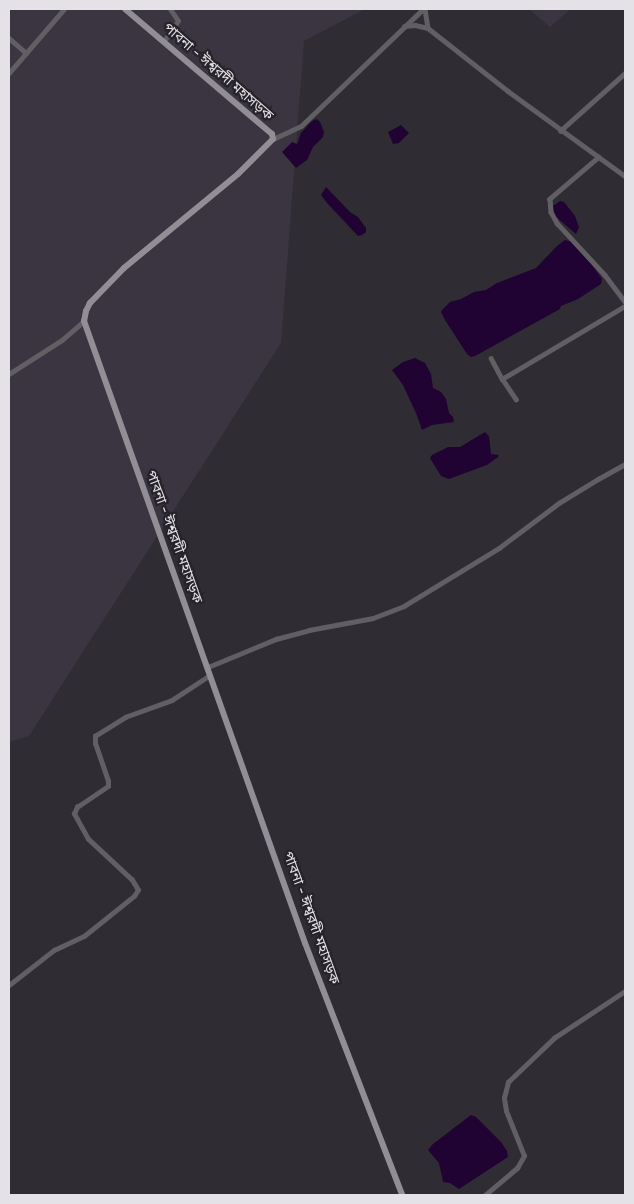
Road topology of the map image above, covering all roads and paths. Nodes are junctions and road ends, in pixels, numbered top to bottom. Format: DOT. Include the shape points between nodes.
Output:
graph roads {
  1 [pos="64,9"];
  2 [pos="125,9"];
  3 [pos="170,9"];
  4 [pos="424,9"];
  5 [pos="404,26"];
  6 [pos="428,28"];
  7 [pos="9,38"];
  8 [pos="164,41"];
  9 [pos="26,53"];
  10 [pos="9,73"];
  11 [pos="625,73"];
  12 [pos="560,131"];
  13 [pos="273,139"];
  14 [pos="599,157"];
  15 [pos="625,176"];
  16 [pos="625,304"];
  17 [pos="84,321"];
  18 [pos="491,358"];
  19 [pos="9,374"];
  20 [pos="502,379"];
  21 [pos="516,400"];
  22 [pos="625,464"];
  23 [pos="208,667"];
  24 [pos="207,676"];
  25 [pos="9,985"];
  26 [pos="625,991"];
  27 [pos="402,1195"];
  28 [pos="486,1195"];
  1 -- 9 [label="street"];
  2 -- 8 [label="main road, পাবনা - ঈশ্বরদী মহাসড়ক"];
  3 -- 8 [label="street" via="178,21"];
  4 -- 5 [label="street"];
  4 -- 6 [label="street"];
  5 -- 6 [label="street" via="415,24"];
  5 -- 13 [label="street" via="300,126"];
  6 -- 12 [label="street"];
  7 -- 9 [label="street"];
  8 -- 13 [label="main road, পাবনা - ঈশ্বরদী মহাসড়ক" via="272,134"];
  9 -- 10 [label="street"];
  11 -- 12 [label="street"];
  12 -- 14 [label="street"];
  13 -- 17 [label="main road, পাবনা - ঈশ্বরদী মহাসড়ক" via="238,174 124,268 90,303"];
  14 -- 15 [label="street"];
  14 -- 16 [label="street" via="550,198 551,212 556,223 605,275"];
  16 -- 20 [label="street"];
  17 -- 19 [label="street"];
  17 -- 23 [label="main road, পাবনা - ঈশ্বরদী মহাসড়ক"];
  18 -- 20 [label="street"];
  20 -- 21 [label="street"];
  22 -- 23 [label="street" via="598,478 499,548 404,606 373,618 276,639"];
  23 -- 24 [label="main road, পাবনা - ঈশ্বরদী মহাসড়ক"];
  24 -- 25 [label="street" via="161,705 125,717 96,734 95,744 108,786 77,807 75,818 88,839 138,888 84,936 54,950"];
  24 -- 27 [label="main road, পাবনা - ঈশ্বরদী মহাসড়ক"];
  26 -- 28 [label="street" via="554,1038 508,1082 504,1098 506,1111 524,1156 510,1175"];
}
